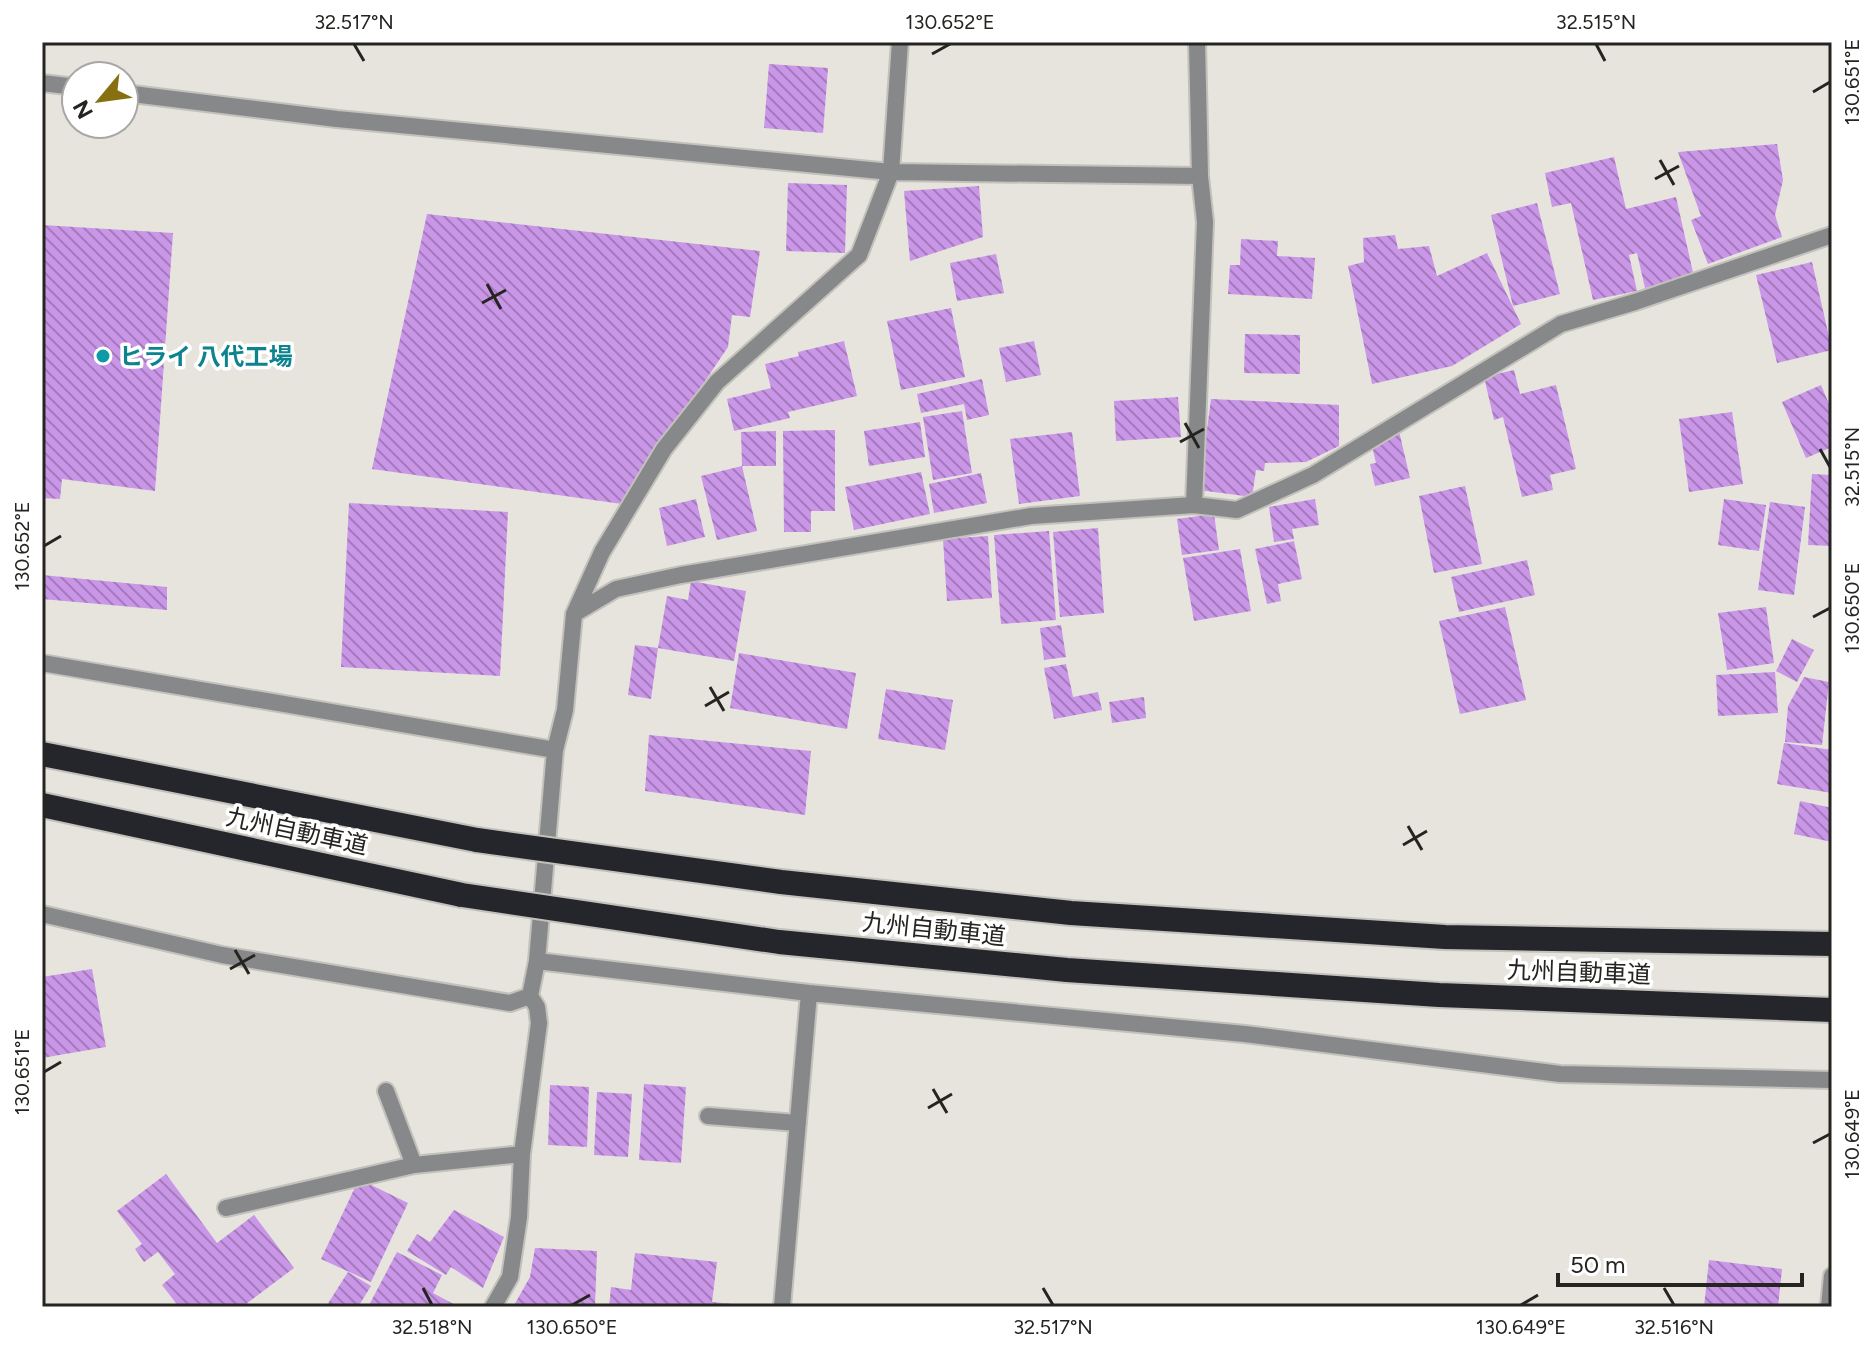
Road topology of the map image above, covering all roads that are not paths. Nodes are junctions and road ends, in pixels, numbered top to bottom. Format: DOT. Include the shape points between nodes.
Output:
graph roads {
  1 [pos="900,42"];
  2 [pos="1197,42"];
  3 [pos="140,95"];
  4 [pos="891,172"];
  5 [pos="1200,176"];
  6 [pos="1832,235"];
  7 [pos="1194,505"];
  8 [pos="574,614"];
  9 [pos="42,663"];
  10 [pos="555,750"];
  11 [pos="42,754"];
  12 [pos="42,805"];
  13 [pos="42,914"];
  14 [pos="1832,944"];
  15 [pos="537,961"];
  16 [pos="809,993"];
  17 [pos="530,996"];
  18 [pos="1832,1010"];
  19 [pos="1832,1080"];
  20 [pos="386,1091"];
  21 [pos="708,1116"];
  22 [pos="798,1123"];
  23 [pos="522,1154"];
  24 [pos="414,1165"];
  25 [pos="226,1208"];
  26 [pos="1832,1276"];
  27 [pos="493,1307"];
  28 [pos="782,1307"];
  29 [pos="1829,1307"];
  1 -- 4 [label="street"];
  2 -- 5 [label="street"];
  3 -- 4 [label="street"];
  4 -- 5 [label="street"];
  4 -- 8 [label="street" via="859,255 717,382 664,449 602,552"];
  5 -- 7 [label="street" via="1205,222"];
  6 -- 7 [label="street" via="1561,324 1313,475 1237,510"];
  7 -- 8 [label="street" via="1031,516 681,575 616,589"];
  8 -- 10 [label="street" via="565,710"];
  9 -- 10 [label="street"];
  10 -- 15 [label="street"];
  11 -- 14 [label="highway, 九州自動車道, bridge" via="477,840 781,882 1071,913 1445,937"];
  12 -- 18 [label="highway, 九州自動車道, bridge" via="462,895 779,942 1067,970 1439,995"];
  13 -- 17 [label="street" via="222,955 510,1003"];
  15 -- 16 [label="street"];
  15 -- 17 [label="street"];
  16 -- 19 [label="street" via="1245,1034 1560,1074"];
  16 -- 22 [label="street"];
  17 -- 23 [label="street" via="539,1023"];
  20 -- 24 [label="street"];
  21 -- 22 [label="street"];
  22 -- 28 [label="street"];
  23 -- 24 [label="street"];
  23 -- 27 [label="street" via="510,1277"];
  24 -- 25 [label="street"];
  26 -- 29 [label="street"];
}
